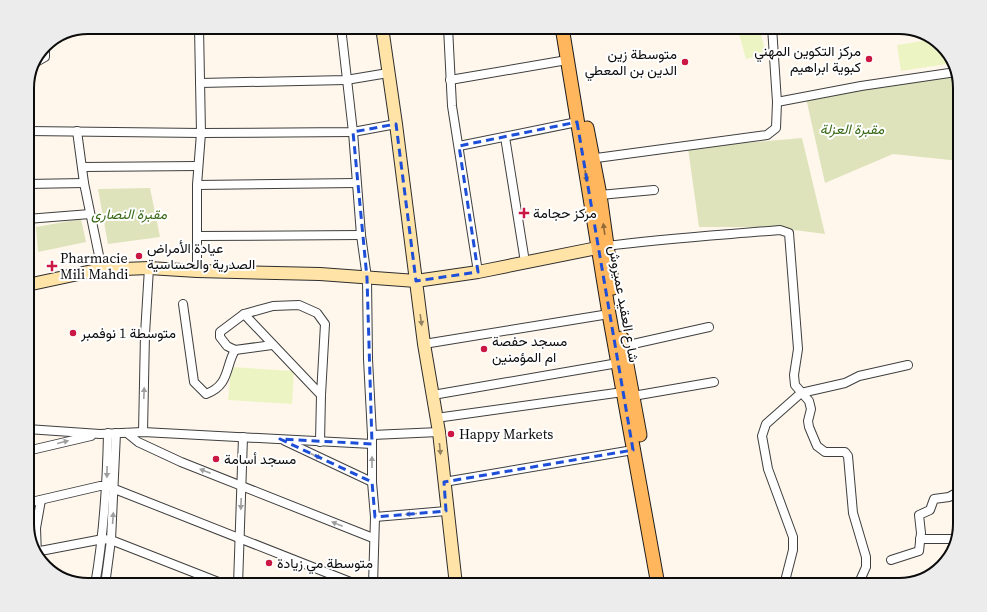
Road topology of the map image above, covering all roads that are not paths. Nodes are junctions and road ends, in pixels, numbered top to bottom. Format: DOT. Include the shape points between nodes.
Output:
graph roads {
  1 [pos="199,34"];
  2 [pos="343,34"];
  3 [pos="383,34"];
  4 [pos="448,34"];
  5 [pos="563,34"];
  6 [pos="571,34"];
  7 [pos="772,34"];
  8 [pos="567,60"];
  9 [pos="388,73"];
  10 [pos="951,73"];
  11 [pos="346,80"];
  12 [pos="450,80"];
  13 [pos="200,83"];
  14 [pos="777,102"];
  15 [pos="577,122"];
  16 [pos="396,124"];
  17 [pos="34,131"];
  18 [pos="77,131"];
  19 [pos="353,132"];
  20 [pos="201,134"];
  21 [pos="505,137"];
  22 [pos="459,146"];
  23 [pos="589,159"];
  24 [pos="198,166"];
  25 [pos="83,167"];
  26 [pos="84,183"];
  27 [pos="356,183"];
  28 [pos="34,184"];
  29 [pos="197,185"];
  30 [pos="654,190"];
  31 [pos="600,195"];
  32 [pos="90,214"];
  33 [pos="34,218"];
  34 [pos="361,235"];
  35 [pos="197,236"];
  36 [pos="602,247"];
  37 [pos="525,262"];
  38 [pos="149,268"];
  39 [pos="102,270"];
  40 [pos="197,271"];
  41 [pos="478,272"];
  42 [pos="367,278"];
  43 [pos="416,282"];
  44 [pos="34,284"];
  45 [pos="183,304"];
  46 [pos="244,314"];
  47 [pos="609,314"];
  48 [pos="709,327"];
  49 [pos="424,344"];
  50 [pos="272,345"];
  51 [pos="624,346"];
  52 [pos="235,350"];
  53 [pos="618,363"];
  54 [pos="908,365"];
  55 [pos="714,382"];
  56 [pos="802,393"];
  57 [pos="433,394"];
  58 [pos="628,394"];
  59 [pos="321,395"];
  60 [pos="436,418"];
  61 [pos="34,429"];
  62 [pos="142,432"];
  63 [pos="439,432"];
  64 [pos="104,433"];
  65 [pos="116,433"];
  66 [pos="127,433"];
  67 [pos="372,435"];
  68 [pos="243,437"];
  69 [pos="280,439"];
  70 [pos="320,442"];
  71 [pos="372,444"];
  72 [pos="34,449"];
  73 [pos="633,450"];
  74 [pos="372,482"];
  75 [pos="444,482"];
  76 [pos="242,485"];
  77 [pos="111,488"];
  78 [pos="953,495"];
  79 [pos="41,500"];
  80 [pos="34,502"];
  81 [pos="446,511"];
  82 [pos="375,517"];
  83 [pos="34,522"];
  84 [pos="373,538"];
  85 [pos="107,539"];
  86 [pos="239,539"];
  87 [pos="920,539"];
  88 [pos="951,539"];
  89 [pos="42,552"];
  90 [pos="891,560"];
  91 [pos="97,578"];
  92 [pos="105,578"];
  93 [pos="208,578"];
  94 [pos="238,578"];
  95 [pos="340,578"];
  96 [pos="373,578"];
  97 [pos="455,578"];
  98 [pos="657,578"];
  99 [pos="664,578"];
  100 [pos="786,578"];
  101 [pos="861,578"];
  1 -- 13 [label="street"];
  2 -- 11 [label="street"];
  3 -- 9 [label="street"];
  4 -- 12 [label="street"];
  5 -- 8 [label="main road, شارع العقيد عميروش"];
  6 -- 23 [label="main road, شارع العقيد عميروش"];
  7 -- 14 [label="street"];
  8 -- 12 [label="street"];
  8 -- 15 [label="main road, شارع العقيد عميروش"];
  9 -- 11 [label="street"];
  9 -- 16 [label="street"];
  10 -- 14 [label="street"];
  11 -- 13 [label="street"];
  11 -- 19 [label="street"];
  12 -- 22 [label="street"];
  13 -- 20 [label="street"];
  14 -- 23 [label="street" via="776,128 767,135"];
  15 -- 21 [label="street"];
  15 -- 23 [label="main road, شارع العقيد عميروش"];
  16 -- 19 [label="street"];
  16 -- 43 [label="street"];
  17 -- 18 [label="street"];
  18 -- 20 [label="street"];
  18 -- 25 [label="street"];
  19 -- 20 [label="street"];
  19 -- 27 [label="street"];
  20 -- 24 [label="street"];
  21 -- 22 [label="street"];
  21 -- 37 [label="street"];
  22 -- 41 [label="street"];
  23 -- 31 [label="main road, شارع العقيد عميروش"];
  23 -- 36 [label="main road, شارع العقيد عميروش, one-way"];
  24 -- 25 [label="street"];
  24 -- 29 [label="street"];
  25 -- 26 [label="street"];
  26 -- 28 [label="street"];
  26 -- 32 [label="street"];
  27 -- 29 [label="street"];
  27 -- 34 [label="street"];
  29 -- 35 [label="street"];
  30 -- 31 [label="street"];
  36 -- 31 [label="main road, شارع العقيد عميروش, one-way"];
  32 -- 33 [label="street"];
  32 -- 39 [label="street"];
  34 -- 35 [label="street"];
  34 -- 42 [label="street"];
  35 -- 40 [label="street"];
  36 -- 37 [label="street"];
  36 -- 47 [label="main road, شارع العقيد عميروش"];
  36 -- 51 [label="main road, شارع العقيد عميروش"];
  36 -- 56 [label="street" via="653,240 780,230 788,232 798,349 794,375 795,385"];
  37 -- 41 [label="street"];
  38 -- 39 [label="street"];
  38 -- 40 [label="street"];
  62 -- 38 [label="street, one-way"];
  39 -- 44 [label="street"];
  40 -- 42 [label="street" via="320,274"];
  41 -- 43 [label="street"];
  42 -- 43 [label="street"];
  42 -- 67 [label="street"];
  43 -- 49 [label="street, one-way"];
  45 -- 52 [label="street" via="194,382 203,392 210,392 226,378 228,363"];
  46 -- 50 [label="street"];
  46 -- 52 [label="street" via="219,334 227,346"];
  46 -- 59 [label="street" via="273,306 289,305 299,305 317,313 325,324"];
  47 -- 49 [label="street"];
  47 -- 53 [label="main road, شارع العقيد عميروش"];
  48 -- 51 [label="street"];
  49 -- 57 [label="street"];
  50 -- 52 [label="street"];
  50 -- 59 [label="street"];
  51 -- 58 [label="main road, شارع العقيد عميروش"];
  53 -- 57 [label="street"];
  53 -- 58 [label="main road, شارع العقيد عميروش"];
  54 -- 56 [label="street"];
  55 -- 58 [label="street"];
  56 -- 100 [label="street" via="766,424 762,436 772,481 793,537 793,550"];
  56 -- 101 [label="street" via="809,401 809,427 817,446 825,452 845,452 848,456 852,513 866,557 866,567"];
  57 -- 60 [label="street"];
  58 -- 60 [label="street"];
  58 -- 73 [label="main road, شارع العقيد عميروش"];
  58 -- 99 [label="main road, شارع العقيد عميروش"];
  59 -- 70 [label="street"];
  60 -- 63 [label="street"];
  61 -- 64 [label="street"];
  62 -- 66 [label="street"];
  62 -- 68 [label="street"];
  63 -- 67 [label="street"];
  63 -- 75 [label="street, one-way"];
  64 -- 65 [label="street"];
  72 -- 64 [label="street, one-way"];
  64 -- 77 [label="street, one-way"];
  65 -- 66 [label="street"];
  65 -- 77 [label="street"];
  76 -- 66 [label="street, one-way" via="181,462 138,442"];
  67 -- 71 [label="street"];
  68 -- 69 [label="street"];
  68 -- 76 [label="street"];
  69 -- 70 [label="street"];
  69 -- 74 [label="street, one-way"];
  70 -- 71 [label="street"];
  74 -- 71 [label="street, one-way"];
  73 -- 75 [label="street"];
  73 -- 98 [label="main road, شارع العقيد عميروش"];
  74 -- 82 [label="street"];
  75 -- 81 [label="street"];
  84 -- 76 [label="street, one-way"];
  76 -- 86 [label="street, one-way"];
  77 -- 79 [label="street" via="100,486"];
  77 -- 85 [label="street"];
  77 -- 86 [label="street"];
  78 -- 87 [label="street" via="936,498 930,510 920,513"];
  79 -- 80 [label="street"];
  79 -- 83 [label="street"];
  81 -- 82 [label="street, one-way"];
  81 -- 97 [label="street"];
  82 -- 84 [label="street"];
  84 -- 96 [label="street"];
  85 -- 89 [label="street"];
  85 -- 91 [label="street"];
  85 -- 92 [label="street"];
  85 -- 93 [label="street"];
  86 -- 94 [label="street"];
  86 -- 95 [label="street"];
  87 -- 88 [label="street"];
  87 -- 90 [label="street" via="919,551"];
}
